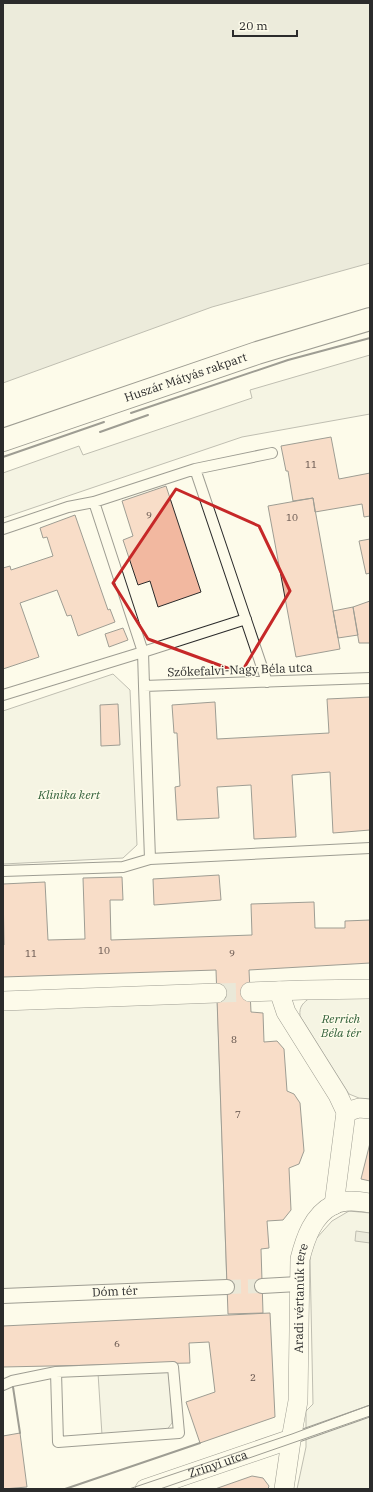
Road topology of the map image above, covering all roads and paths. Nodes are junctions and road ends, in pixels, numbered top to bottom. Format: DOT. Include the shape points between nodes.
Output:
graph roads {
  1 [pos="370,319"];
  2 [pos="3,440"];
  3 [pos="272,454"];
  4 [pos="195,469"];
  5 [pos="94,502"];
  6 [pos="3,529"];
  7 [pos="246,619"];
  8 [pos="143,652"];
  9 [pos="370,678"];
  10 [pos="266,682"];
  11 [pos="144,686"];
  12 [pos="3,696"];
  13 [pos="370,848"];
  14 [pos="150,859"];
  15 [pos="3,871"];
  16 [pos="370,990"];
  17 [pos="279,991"];
  18 [pos="250,992"];
  19 [pos="217,993"];
  20 [pos="3,1001"];
  21 [pos="370,1109"];
  22 [pos="346,1112"];
  23 [pos="370,1202"];
  24 [pos="334,1205"];
  25 [pos="298,1284"];
  26 [pos="262,1286"];
  27 [pos="227,1287"];
  28 [pos="3,1296"];
  29 [pos="56,1372"];
  30 [pos="3,1385"];
  31 [pos="370,1411"];
  32 [pos="291,1439"];
  33 [pos="145,1489"];
  34 [pos="284,1489"];
  1 -- 2 [label="street, Huszár Mátyás rakpart" via="257,353"];
  3 -- 4 [label="lane"];
  4 -- 5 [label="lane"];
  4 -- 7 [label="lane"];
  5 -- 6 [label="lane"];
  5 -- 8 [label="lane"];
  7 -- 8 [label="lane"];
  7 -- 10 [label="lane"];
  8 -- 11 [label="lane"];
  8 -- 12 [label="lane"];
  9 -- 10 [label="lane, Szőkefalvi-Nagy Béla utca"];
  10 -- 11 [label="lane, Szőkefalvi-Nagy Béla utca"];
  11 -- 14 [label="lane"];
  13 -- 14 [label="lane"];
  14 -- 15 [label="lane" via="123,867"];
  16 -- 17 [label="street"];
  17 -- 18 [label="street"];
  17 -- 22 [label="street" via="286,1012"];
  19 -- 20 [label="street"];
  21 -- 22 [label="street" via="359,1108"];
  22 -- 24 [label="street"];
  23 -- 24 [label="street, Aradi vértanúk tere" via="353,1200"];
  24 -- 25 [label="street, Aradi vértanúk tere" via="319,1216 306,1237 300,1259"];
  25 -- 26 [label="street"];
  25 -- 32 [label="street, Aradi vértanúk tere" via="298,1402"];
  27 -- 28 [label="street, Dóm tér"];
  29 -- 29 [label="lane" via="58,1442 179,1434 173,1367"];
  29 -- 30 [label="lane"];
  31 -- 32 [label="lane"];
  32 -- 33 [label="street, Zrínyi utca"];
  32 -- 34 [label="street, Aradi vértanúk tere"];
}
